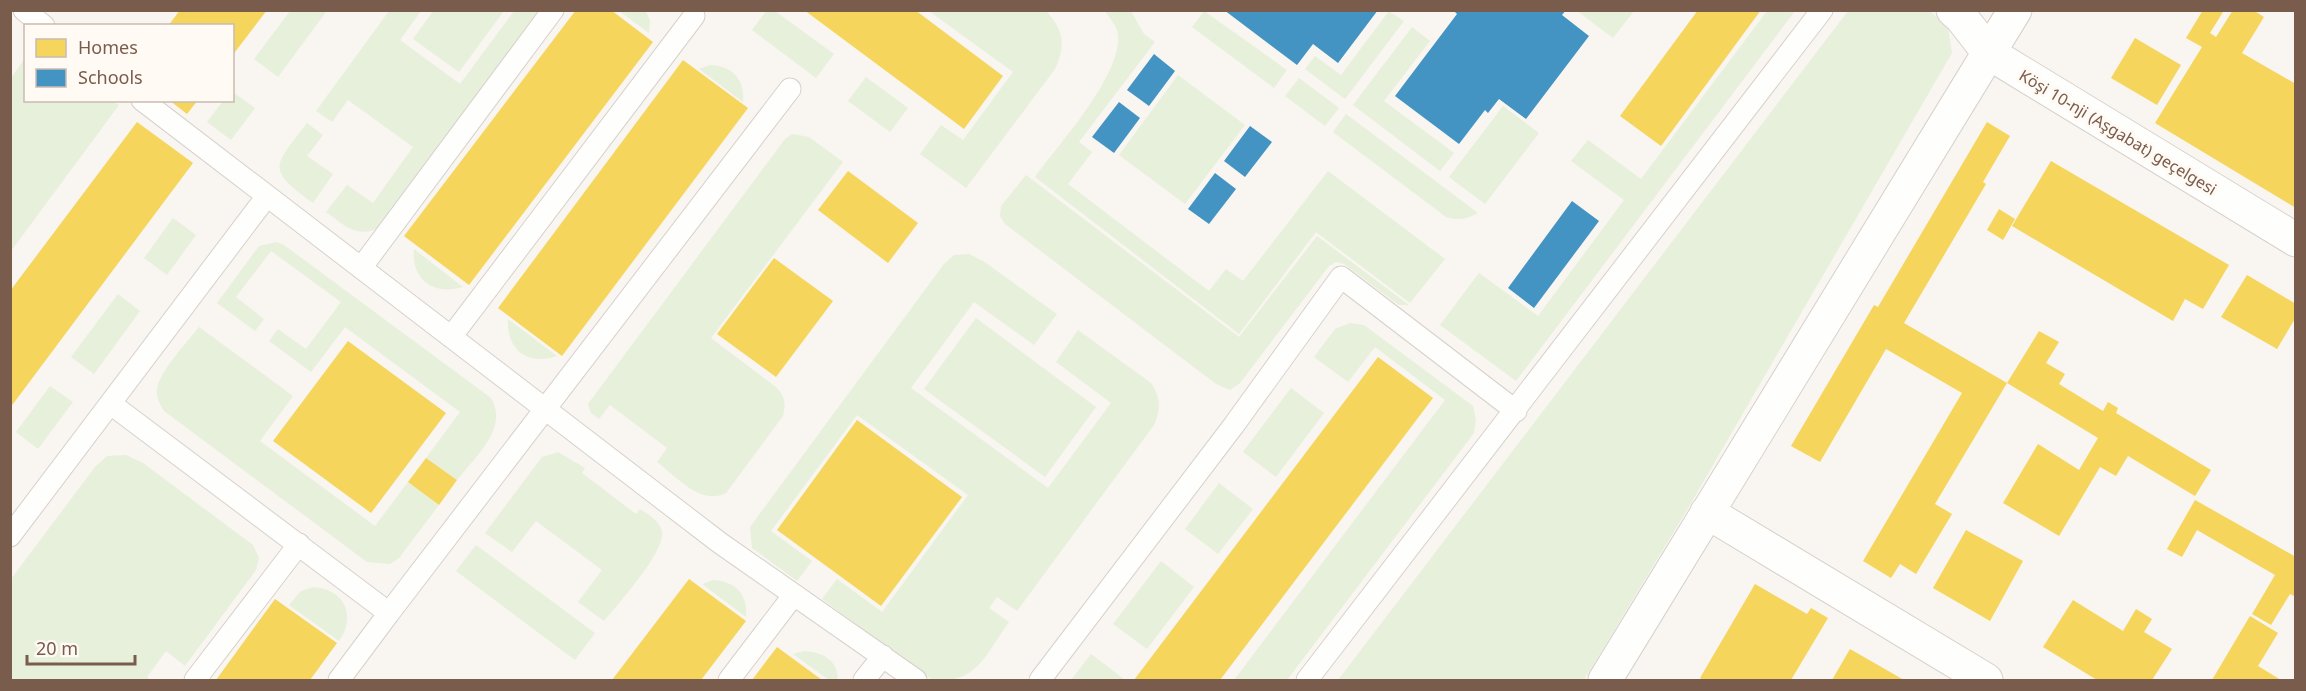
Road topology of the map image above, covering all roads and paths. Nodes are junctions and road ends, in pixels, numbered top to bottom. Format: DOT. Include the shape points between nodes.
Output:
graph roads {
  1 [pos="24,10"];
  2 [pos="553,10"];
  3 [pos="1822,10"];
  4 [pos="1953,10"];
  5 [pos="2014,10"];
  6 [pos="694,16"];
  7 [pos="42,24"];
  8 [pos="1989,53"];
  9 [pos="790,89"];
  10 [pos="145,102"];
  11 [pos="267,196"];
  12 [pos="2295,240"];
  13 [pos="361,268"];
  14 [pos="451,337"];
  15 [pos="111,404"];
  16 [pos="545,410"];
  17 [pos="1516,411"];
  18 [pos="1707,512"];
  19 [pos="10,536"];
  20 [pos="299,544"];
  21 [pos="793,596"];
  22 [pos="389,613"];
  23 [pos="883,656"];
  24 [pos="195,681"];
  25 [pos="339,681"];
  26 [pos="729,681"];
  27 [pos="864,681"];
  28 [pos="916,681"];
  29 [pos="1040,681"];
  30 [pos="1307,681"];
  31 [pos="1605,681"];
  32 [pos="1986,681"];
  1 -- 7 [label="lane"];
  2 -- 13 [label="lane"];
  3 -- 17 [label="lane"];
  4 -- 8 [label="street, Köşi 10-nji (Aşgabat) geçelgesi"];
  5 -- 8 [label="street"];
  6 -- 14 [label="lane"];
  8 -- 12 [label="street, Köşi 10-nji (Aşgabat) geçelgesi"];
  8 -- 18 [label="street"];
  9 -- 16 [label="lane"];
  10 -- 11 [label="lane"];
  11 -- 13 [label="lane"];
  11 -- 15 [label="lane"];
  13 -- 14 [label="lane"];
  14 -- 16 [label="lane"];
  15 -- 19 [label="lane"];
  15 -- 20 [label="lane"];
  16 -- 21 [label="lane"];
  16 -- 22 [label="lane"];
  17 -- 29 [label="lane" via="1341,277"];
  17 -- 30 [label="lane"];
  18 -- 31 [label="street"];
  18 -- 32 [label="street"];
  20 -- 22 [label="lane"];
  20 -- 24 [label="lane"];
  21 -- 23 [label="lane"];
  21 -- 26 [label="lane"];
  22 -- 25 [label="lane"];
  23 -- 27 [label="lane"];
  23 -- 28 [label="lane"];
}
